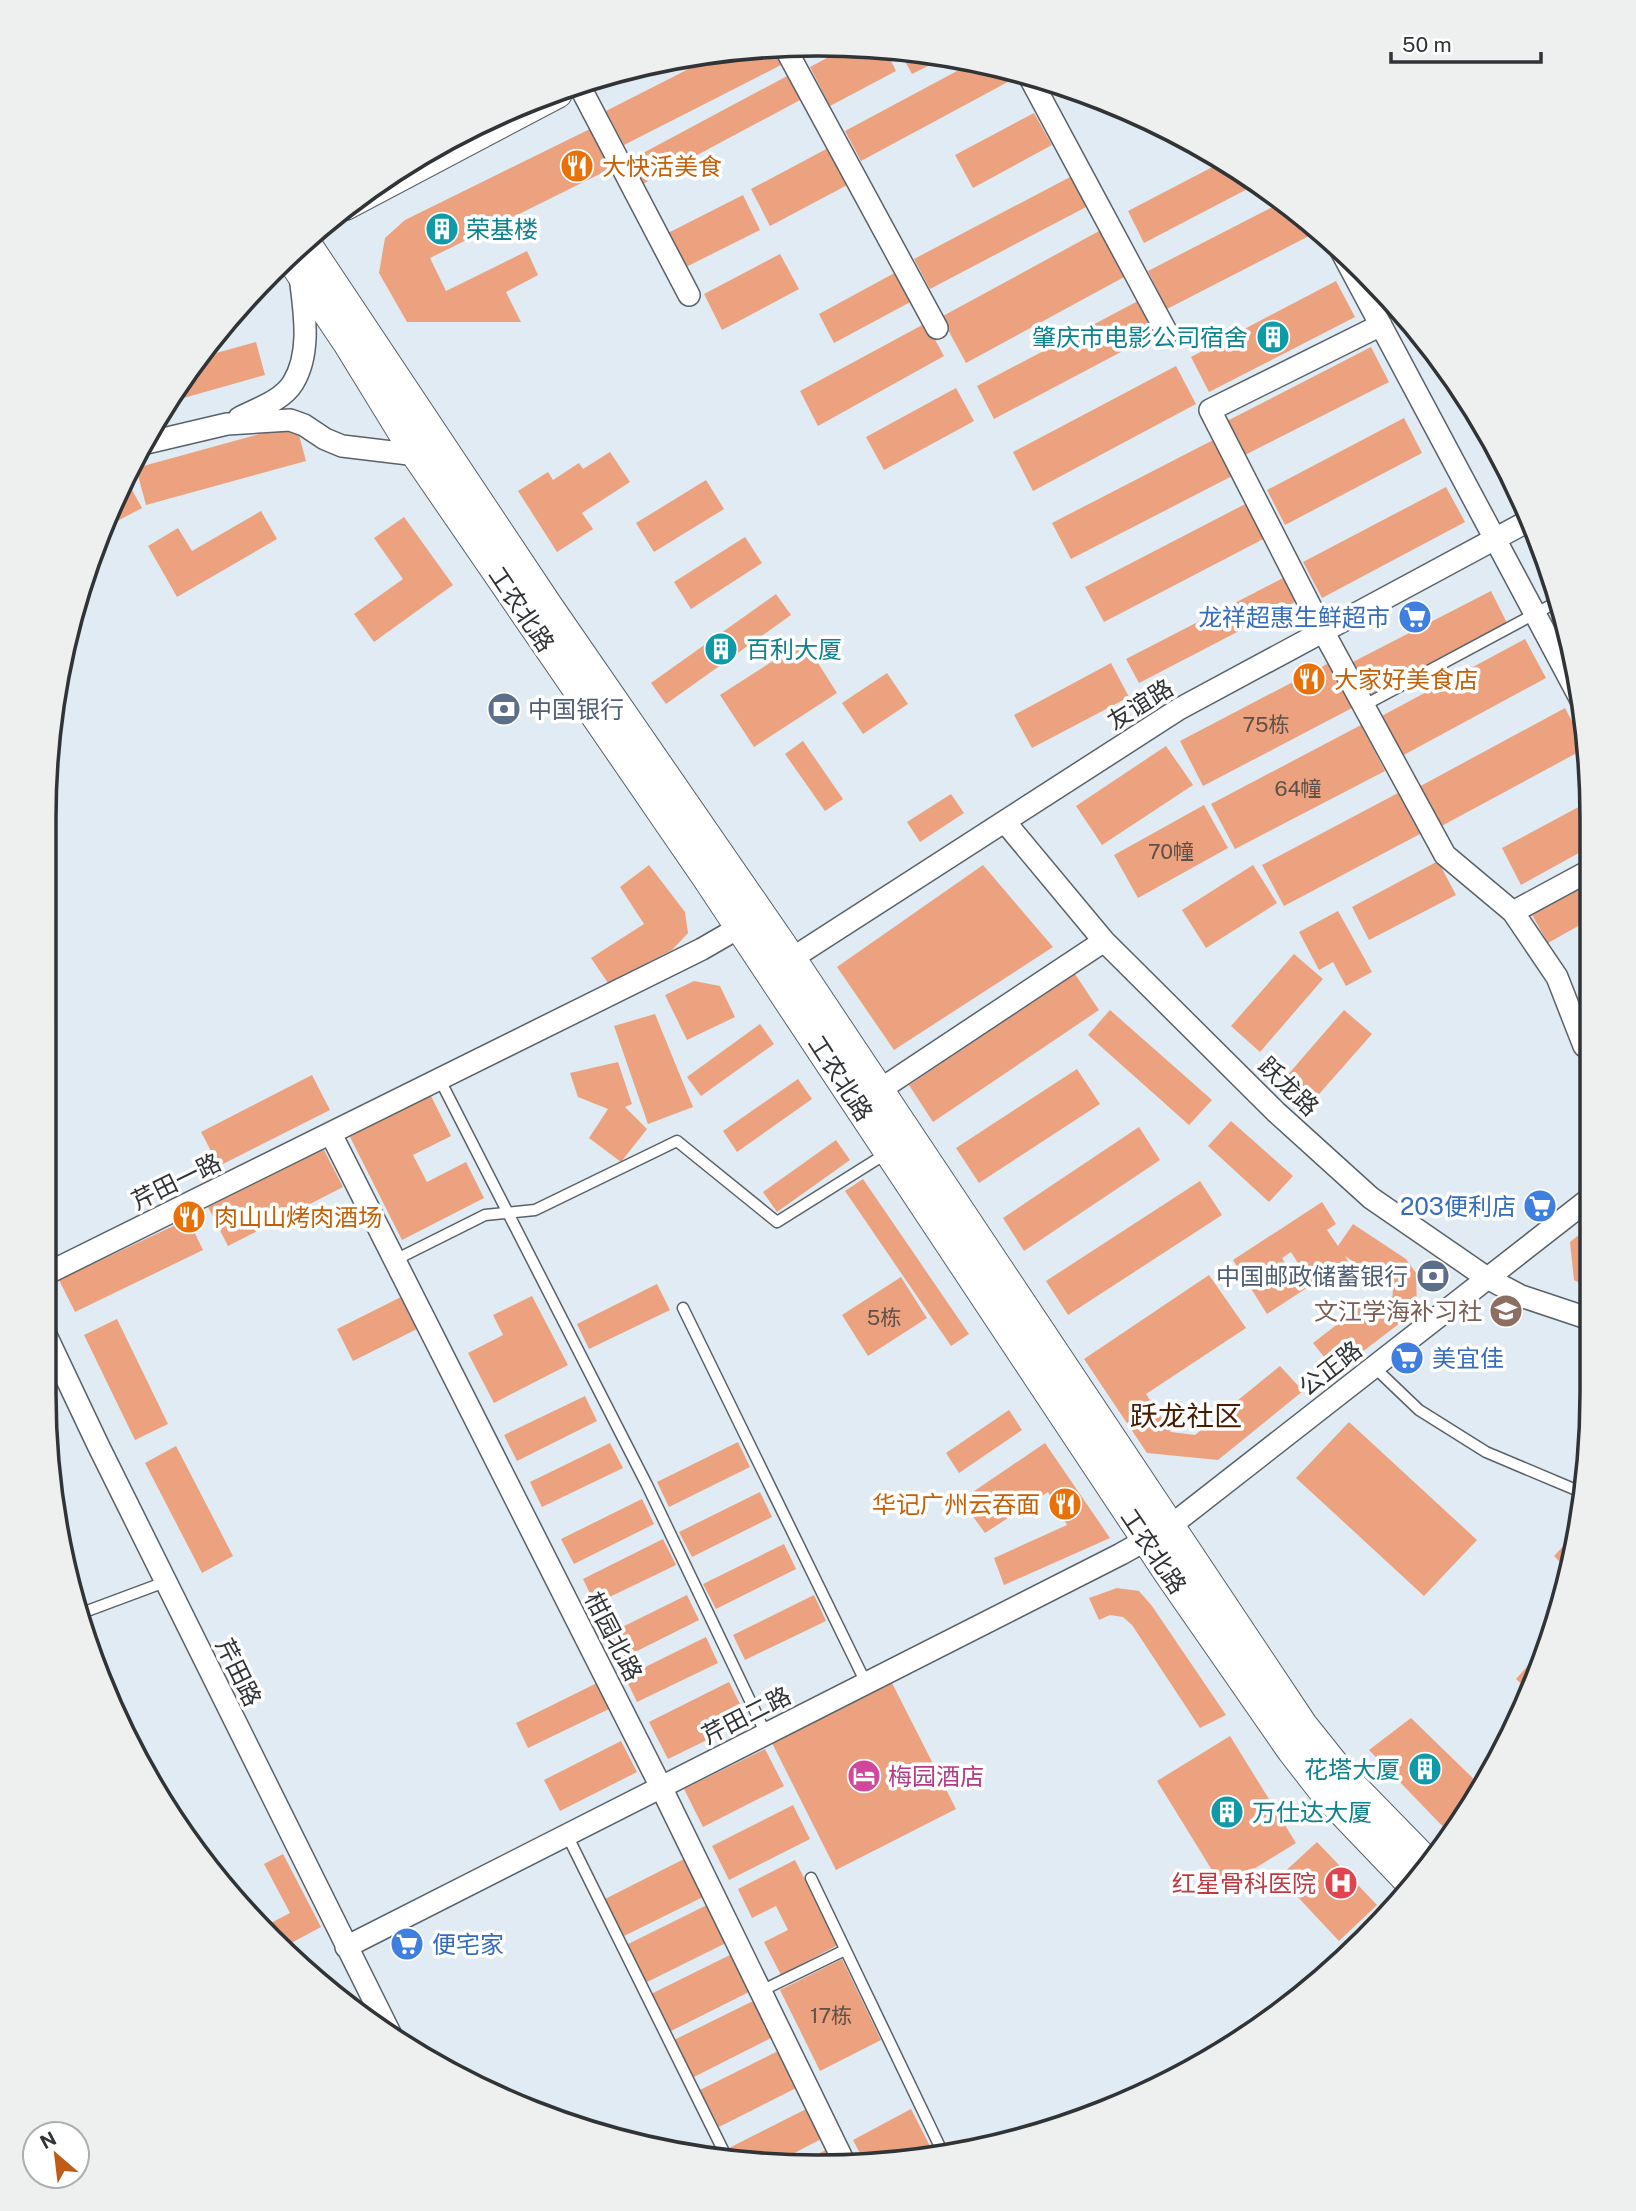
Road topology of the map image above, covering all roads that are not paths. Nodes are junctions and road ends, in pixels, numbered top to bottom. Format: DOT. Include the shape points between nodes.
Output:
graph roads {
  1 [pos="790,57"];
  2 [pos="1035,88"];
  3 [pos="583,93"];
  4 [pos="310,250"];
  5 [pos="295,264"];
  6 [pos="294,265"];
  7 [pos="1355,278"];
  8 [pos="689,295"];
  9 [pos="1381,325"];
  10 [pos="937,328"];
  11 [pos="1167,333"];
  12 [pos="228,424"];
  13 [pos="156,441"];
  14 [pos="418,455"];
  15 [pos="1521,525"];
  16 [pos="1494,539"];
  17 [pos="1550,606"];
  18 [pos="1534,614"];
  19 [pos="1323,631"];
  20 [pos="1565,671"];
  21 [pos="1363,706"];
  22 [pos="1005,822"];
  23 [pos="1580,876"];
  24 [pos="1513,912"];
  25 [pos="740,927"];
  26 [pos="1104,942"];
  27 [pos="791,959"];
  28 [pos="1580,1036"];
  29 [pos="440,1080"];
  30 [pos="878,1091"];
  31 [pos="331,1134"];
  32 [pos="889,1152"];
  33 [pos="1580,1206"];
  34 [pos="509,1213"];
  35 [pos="395,1260"];
  36 [pos="56,1269"];
  37 [pos="1488,1278"];
  38 [pos="683,1308"];
  39 [pos="1580,1316"];
  40 [pos="56,1356"];
  41 [pos="1374,1367"];
  42 [pos="1573,1489"];
  43 [pos="1158,1533"];
  44 [pos="165,1582"];
  45 [pos="88,1611"];
  46 [pos="866,1683"];
  47 [pos="765,1734"];
  48 [pos="661,1787"];
  49 [pos="567,1835"];
  50 [pos="1422,1858"];
  51 [pos="1406,1877"];
  52 [pos="811,1878"];
  53 [pos="346,1947"];
  54 [pos="845,1950"];
  55 [pos="761,1991"];
  56 [pos="382,2018"];
  57 [pos="939,2145"];
  58 [pos="722,2148"];
  59 [pos="840,2154"];
  1 -- 10 [label="street"];
  2 -- 11 [label="street"];
  3 -- 8 [label="street"];
  4 -- 27 [label="street, 工农北路"];
  5 -- 14 [label="street, 工农北路"];
  6 -- 12 [label="street" via="305,326 301,363 292,384 275,400"];
  7 -- 9 [label="street"];
  9 -- 16 [label="street"];
  9 -- 19 [label="street" via="1210,410"];
  12 -- 13 [label="street"];
  12 -- 14 [label="street" via="290,420 342,446"];
  14 -- 25 [label="street, 工农北路"];
  15 -- 16 [label="street, 友谊路"];
  16 -- 18 [label="street"];
  16 -- 19 [label="street, 友谊路"];
  17 -- 18 [label="lane"];
  18 -- 20 [label="street"];
  18 -- 21 [label="lane"];
  19 -- 21 [label="street"];
  19 -- 22 [label="street, 友谊路" via="1179,709"];
  21 -- 24 [label="street" via="1445,855"];
  22 -- 26 [label="street, 跃龙路"];
  22 -- 27 [label="street, 友谊路"];
  23 -- 24 [label="street"];
  24 -- 28 [label="street" via="1556,977"];
  25 -- 29 [label="street, 芹田一路"];
  25 -- 32 [label="street, 工农北路"];
  26 -- 30 [label="street"];
  26 -- 37 [label="street, 跃龙路" via="1276,1112 1371,1198"];
  27 -- 30 [label="street, 工农北路"];
  29 -- 31 [label="street, 芹田一路"];
  29 -- 34 [label="lane"];
  30 -- 43 [label="street, 工农北路"];
  31 -- 35 [label="street, 柑园北路"];
  31 -- 36 [label="street, 芹田一路"];
  32 -- 34 [label="lane" via="777,1222 677,1141 535,1210"];
  32 -- 43 [label="street, 工农北路"];
  33 -- 37 [label="street, 公正路"];
  34 -- 35 [label="lane" via="485,1215"];
  34 -- 47 [label="lane" via="647,1485"];
  35 -- 48 [label="street, 柑园北路"];
  37 -- 39 [label="street, 跃龙路" via="1521,1296"];
  37 -- 41 [label="street, 公正路"];
  38 -- 46 [label="lane"];
  40 -- 44 [label="street, 芹田路"];
  41 -- 42 [label="lane" via="1419,1410 1486,1452"];
  41 -- 43 [label="street, 公正路"];
  43 -- 46 [label="street, 芹田二路"];
  43 -- 50 [label="street, 工农北路" via="1346,1780"];
  43 -- 51 [label="street, 工农北路" via="1292,1751"];
  44 -- 45 [label="lane"];
  44 -- 53 [label="street, 芹田路"];
  46 -- 47 [label="street, 芹田二路"];
  47 -- 48 [label="street, 芹田二路"];
  48 -- 49 [label="street, 芹田二路"];
  48 -- 55 [label="street, 柑园北路"];
  49 -- 53 [label="street, 芹田二路"];
  49 -- 58 [label="lane"];
  52 -- 54 [label="lane"];
  53 -- 56 [label="street, 芹田路"];
  54 -- 55 [label="lane"];
  54 -- 57 [label="lane"];
  55 -- 59 [label="street, 柑园北路"];
}
